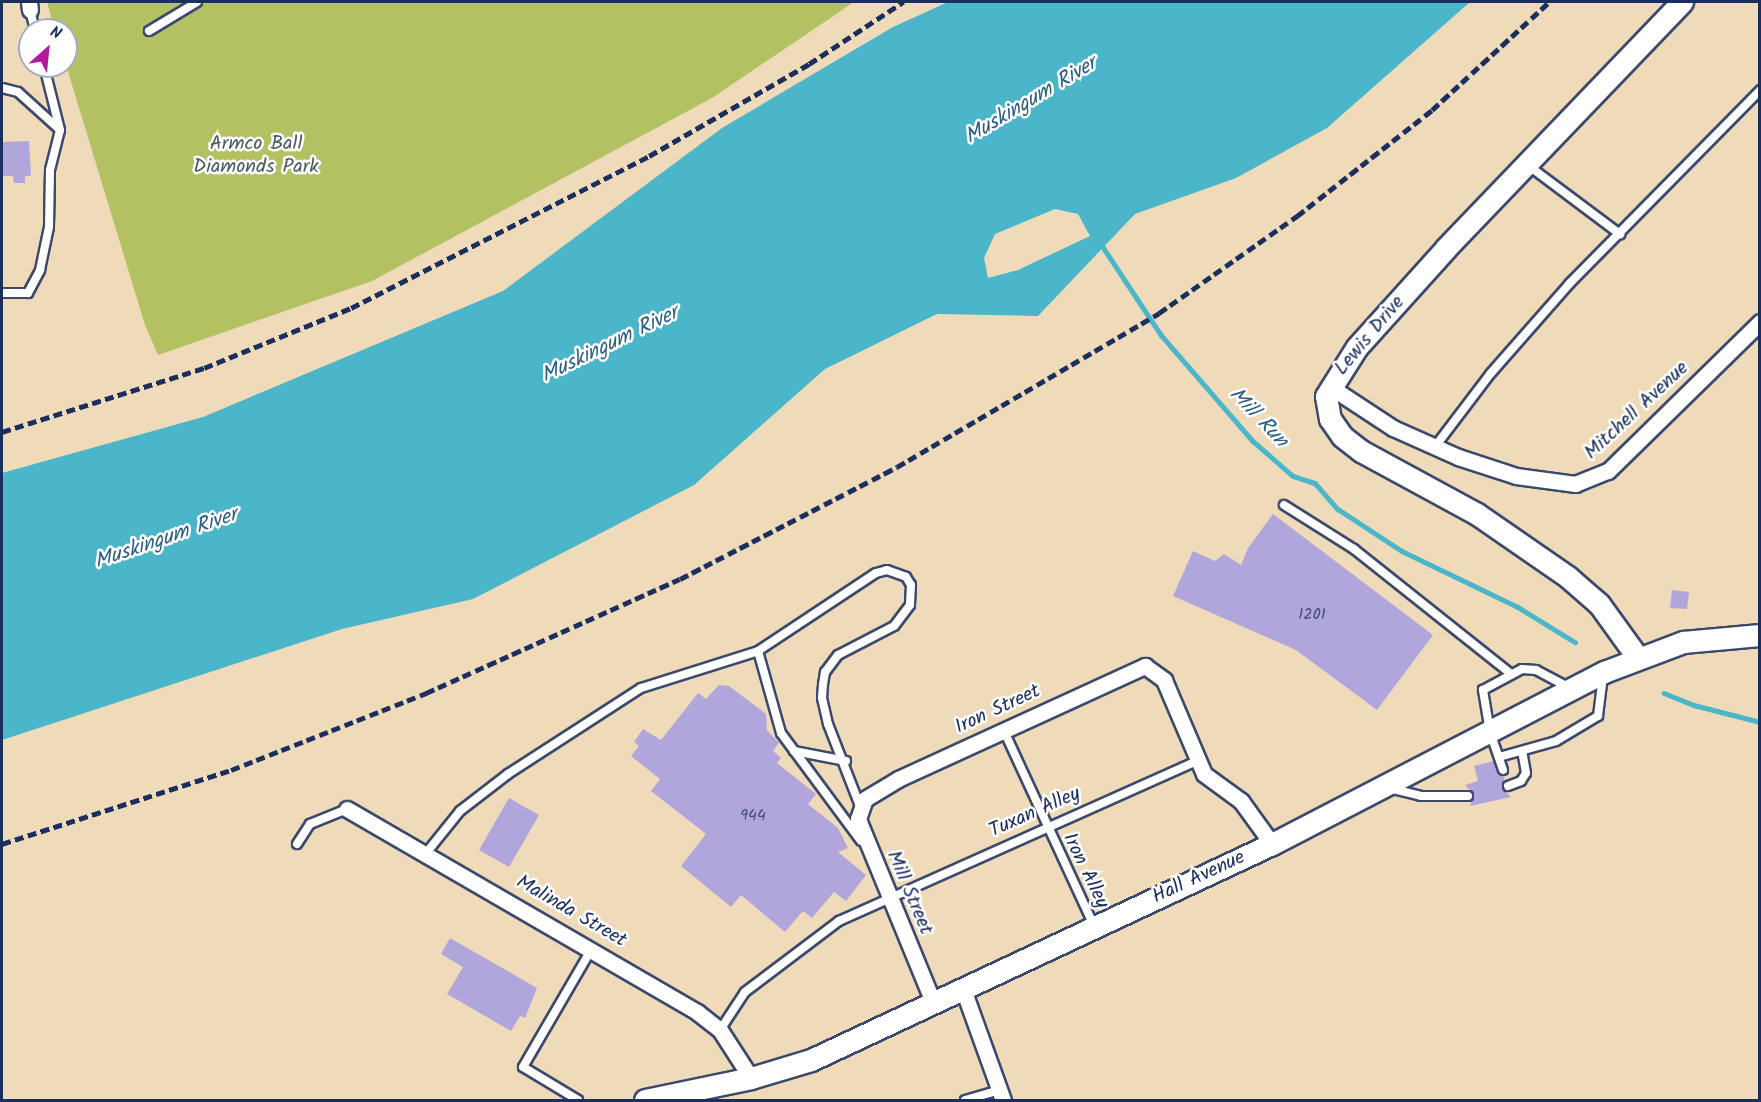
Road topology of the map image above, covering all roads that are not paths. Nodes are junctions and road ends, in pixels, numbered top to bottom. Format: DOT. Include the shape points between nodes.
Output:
graph roads {
  1 [pos="197,2"];
  2 [pos="1682,2"];
  3 [pos="149,31"];
  4 [pos="47,78"];
  5 [pos="2,88"];
  6 [pos="1760,90"];
  7 [pos="60,130"];
  8 [pos="1525,163"];
  9 [pos="1620,234"];
  10 [pos="2,293"];
  11 [pos="1760,322"];
  12 [pos="1329,386"];
  13 [pos="1434,448"];
  14 [pos="1284,505"];
  15 [pos="1760,635"];
  16 [pos="758,651"];
  17 [pos="1638,657"];
  18 [pos="1604,672"];
  19 [pos="1511,674"];
  20 [pos="1572,689"];
  21 [pos="1004,731"];
  22 [pos="1490,732"];
  23 [pos="794,751"];
  24 [pos="1521,751"];
  25 [pos="1499,757"];
  26 [pos="846,761"];
  27 [pos="1197,761"];
  28 [pos="1503,770"];
  29 [pos="1385,786"];
  30 [pos="1508,786"];
  31 [pos="1468,796"];
  32 [pos="863,803"];
  33 [pos="348,809"];
  34 [pos="1046,826"];
  35 [pos="297,844"];
  36 [pos="1272,844"];
  37 [pos="866,847"];
  38 [pos="427,852"];
  39 [pos="888,898"];
  40 [pos="1094,927"];
  41 [pos="591,948"];
  42 [pos="963,989"];
  43 [pos="933,1002"];
  44 [pos="720,1030"];
  45 [pos="751,1078"];
  46 [pos="1001,1096"];
  47 [pos="578,1101"];
  48 [pos="645,1101"];
  49 [pos="965,1101"];
  1 -- 3 [label="lane"];
  2 -- 8 [label="main road, Lewis Drive"];
  4 -- 7 [label="lane"];
  5 -- 7 [label="lane" via="18,92"];
  6 -- 9 [label="lane"];
  7 -- 10 [label="lane" via="50,170 49,227 40,270 28,292"];
  8 -- 9 [label="lane"];
  8 -- 12 [label="main road, Lewis Drive" via="1357,347"];
  9 -- 13 [label="lane" via="1491,373"];
  11 -- 13 [label="street, Mitchell Avenue" via="1621,459 1586,483 1558,484 1516,476"];
  12 -- 13 [label="street, Mitchell Avenue" via="1382,422"];
  12 -- 17 [label="main road, Lewis Drive" via="1326,408 1342,436 1361,451 1477,514 1568,577 1599,604"];
  14 -- 19 [label="lane" via="1354,549"];
  15 -- 17 [label="main road, Hall Avenue" via="1703,638"];
  16 -- 23 [label="lane" via="775,717"];
  16 -- 26 [label="lane" via="876,573 887,570 906,578 912,595 903,616 887,630 848,647 825,672 825,712"];
  16 -- 38 [label="lane" via="641,688 508,774 460,811"];
  17 -- 18 [label="main road, Hall Avenue"];
  18 -- 20 [label="main road, Hall Avenue"];
  18 -- 24 [label="lane" via="1598,716 1556,741"];
  19 -- 20 [label="lane" via="1522,669 1536,670"];
  19 -- 22 [label="lane" via="1483,690"];
  20 -- 22 [label="main road, Hall Avenue"];
  21 -- 27 [label="street, Iron Street" via="1138,667 1151,668 1164,680"];
  21 -- 32 [label="street, Iron Street" via="890,783"];
  21 -- 34 [label="lane, Iron Alley"];
  22 -- 25 [label="lane"];
  22 -- 29 [label="main road, Hall Avenue"];
  23 -- 26 [label="lane"];
  23 -- 37 [label="lane"];
  24 -- 25 [label="lane"];
  24 -- 30 [label="lane" via="1526,773 1521,781"];
  25 -- 28 [label="lane"];
  26 -- 32 [label="lane"];
  27 -- 34 [label="lane, Tuxan Alley"];
  27 -- 36 [label="street" via="1212,782 1241,801"];
  29 -- 31 [label="lane" via="1414,795"];
  29 -- 36 [label="main road, Hall Avenue"];
  32 -- 37 [label="street, Mill Street" via="858,819"];
  33 -- 35 [label="lane" via="310,824"];
  33 -- 38 [label="street, Malinda Street"];
  34 -- 39 [label="lane, Tuxan Alley"];
  34 -- 40 [label="lane, Iron Alley"];
  36 -- 40 [label="main road, Hall Avenue"];
  37 -- 39 [label="street, Mill Street"];
  38 -- 41 [label="street, Malinda Street"];
  39 -- 43 [label="street, Mill Street"];
  39 -- 44 [label="lane, Tuxan Alley" via="839,921 800,947 745,992"];
  40 -- 42 [label="main road, Hall Avenue"];
  41 -- 44 [label="street, Malinda Street" via="678,999"];
  41 -- 47 [label="lane" via="523,1067"];
  42 -- 43 [label="main road, Hall Avenue"];
  42 -- 46 [label="street"];
  43 -- 45 [label="main road, Hall Avenue" via="811,1060"];
  44 -- 45 [label="street, Malinda Street"];
  45 -- 48 [label="main road, Hall Avenue"];
  46 -- 49 [label="lane"];
}
